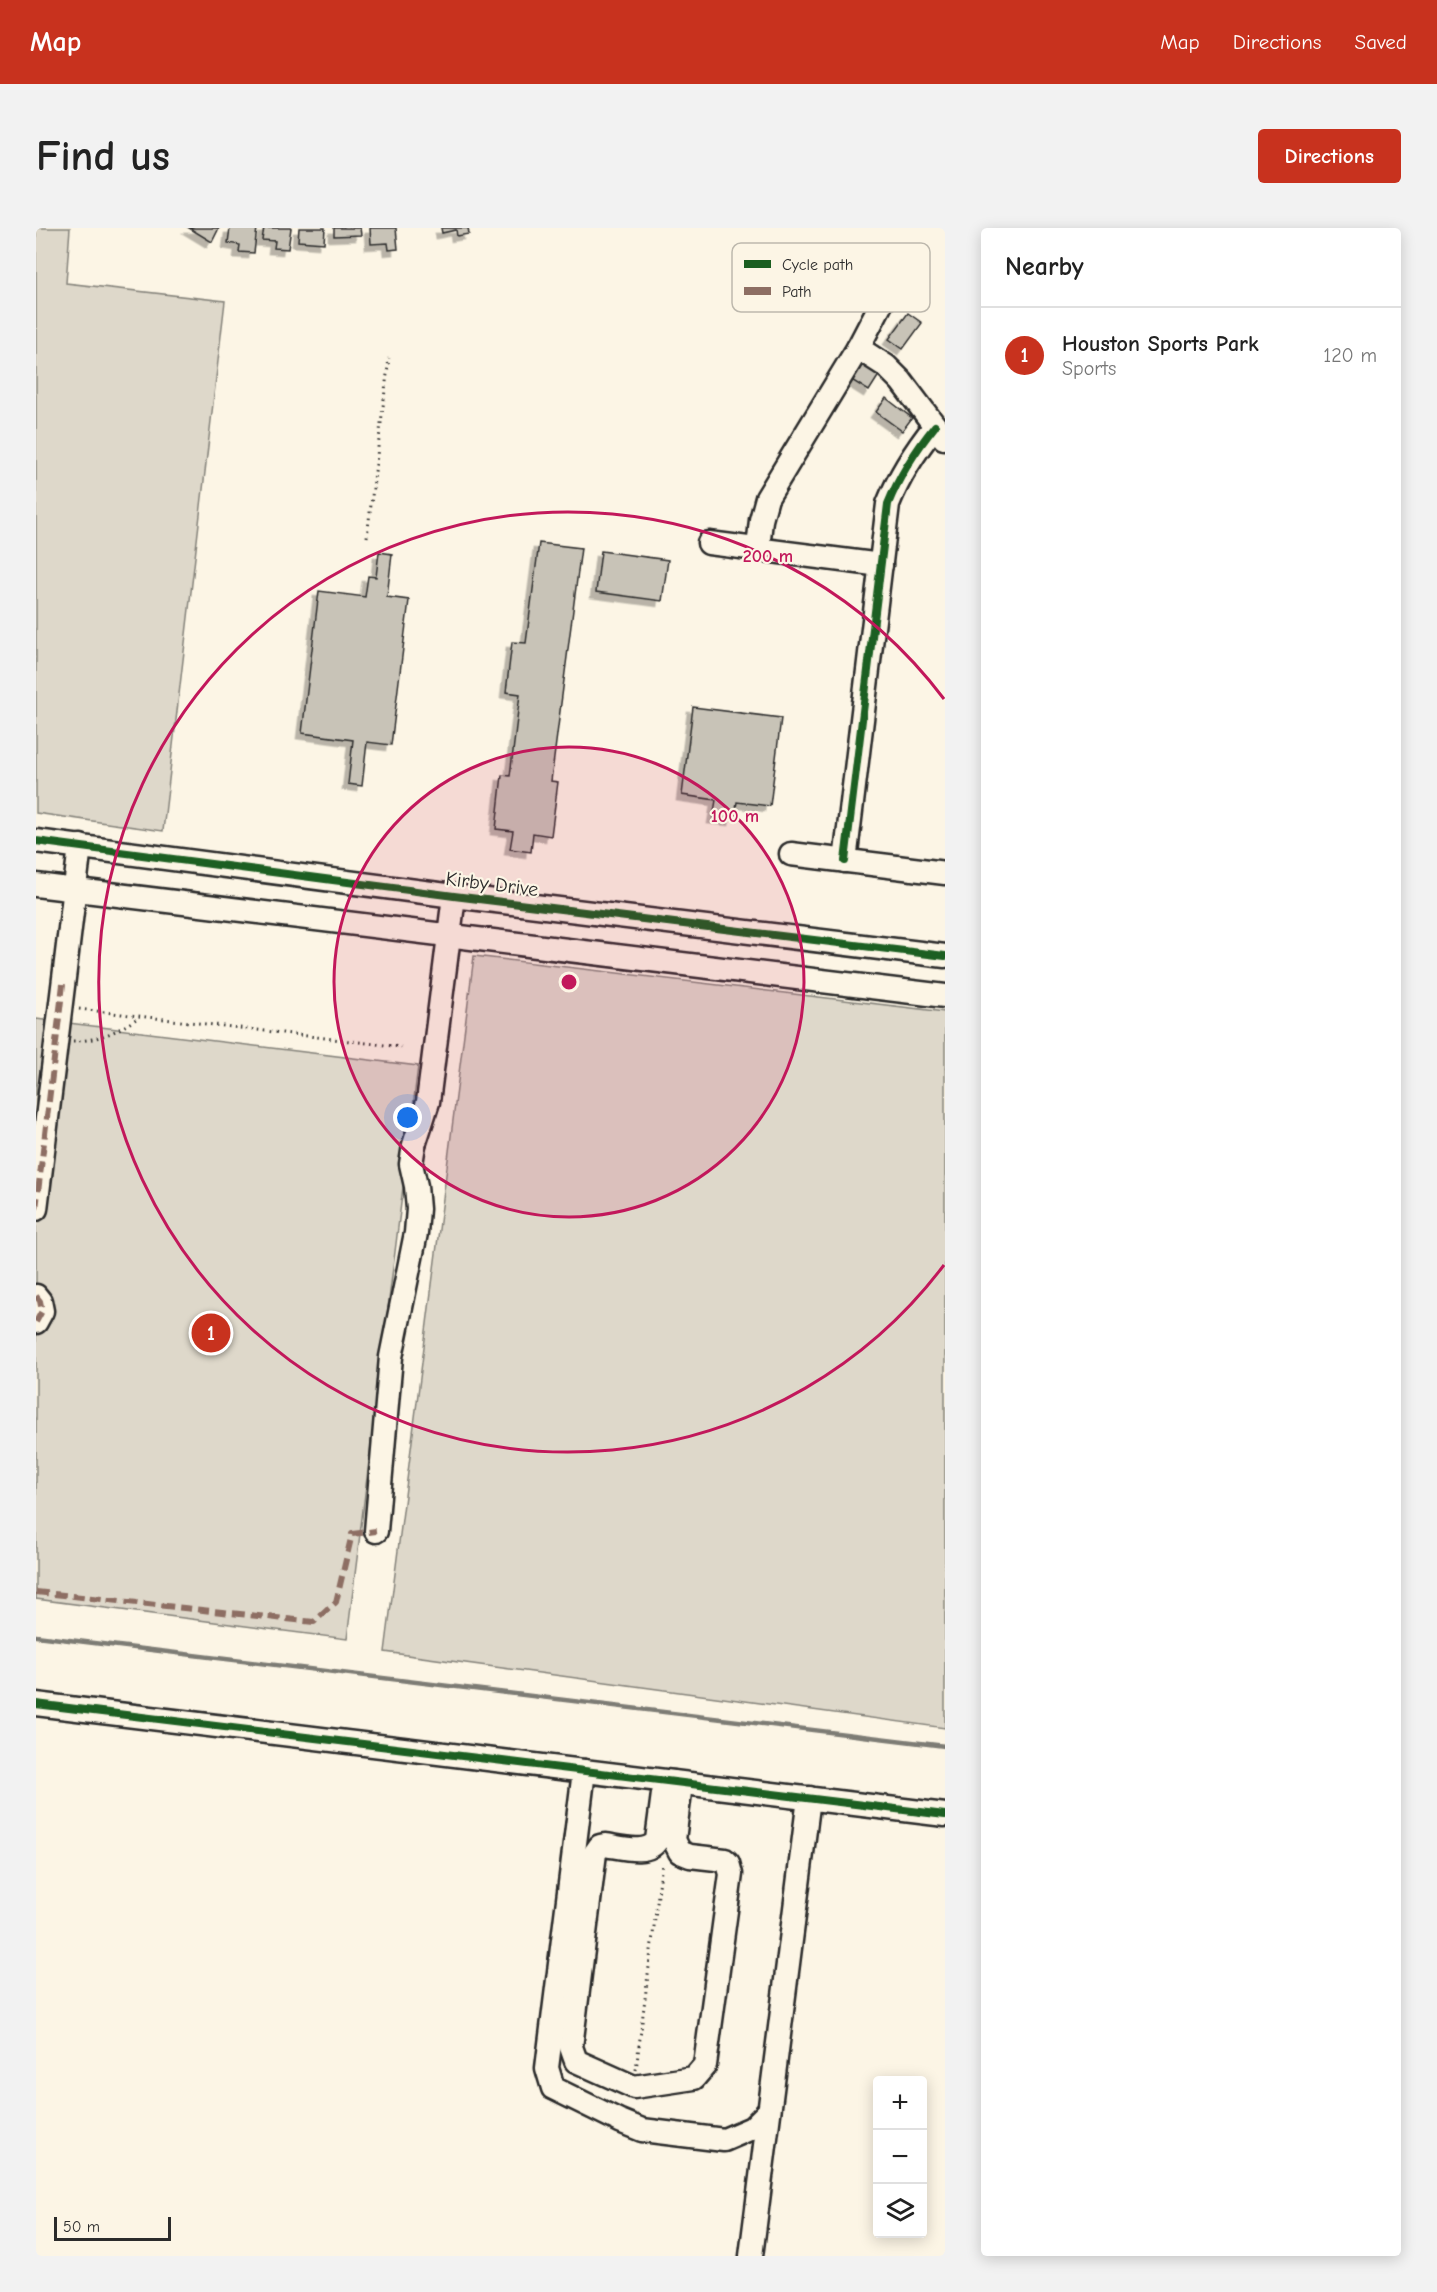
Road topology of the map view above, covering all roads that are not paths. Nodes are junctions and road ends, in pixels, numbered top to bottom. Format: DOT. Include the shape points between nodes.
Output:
graph roads {
  1 [pos="877,312"];
  2 [pos="858,348"];
  3 [pos="940,433"];
  4 [pos="709,543"];
  5 [pos="758,549"];
  6 [pos="881,565"];
  7 [pos="36,842"];
  8 [pos="80,846"];
  9 [pos="791,854"];
  10 [pos="845,861"];
  11 [pos="945,873"];
  12 [pos="36,885"];
  13 [pos="75,889"];
  14 [pos="454,896"];
  15 [pos="739,930"];
  16 [pos="449,934"];
  17 [pos="945,956"];
  18 [pos="735,969"];
  19 [pos="945,996"];
  20 [pos="36,1209"];
  21 [pos="36,1296"];
  22 [pos="36,1322"];
  23 [pos="375,1531"];
  24 [pos="36,1704"];
  25 [pos="584,1771"];
  26 [pos="673,1784"];
  27 [pos="809,1798"];
  28 [pos="945,1815"];
  29 [pos="769,2111"];
  30 [pos="751,2256"];
  1 -- 2 [label="street"];
  2 -- 3 [label="street" via="901,381"];
  2 -- 5 [label="street" via="767,498"];
  3 -- 6 [label="street" via="912,454 898,479 888,504"];
  4 -- 5 [label="street"];
  5 -- 6 [label="street"];
  6 -- 10 [label="street"];
  7 -- 8 [label="street, Kirby Drive"];
  8 -- 13 [label="street"];
  8 -- 14 [label="street, Kirby Drive"];
  9 -- 10 [label="street"];
  10 -- 11 [label="street"];
  12 -- 13 [label="street"];
  13 -- 16 [label="street"];
  13 -- 20 [label="street"];
  14 -- 15 [label="street, Kirby Drive"];
  14 -- 16 [label="street"];
  15 -- 17 [label="street, Kirby Drive"];
  15 -- 18 [label="street"];
  16 -- 18 [label="street"];
  16 -- 23 [label="street" via="428,1102 411,1164 418,1209 416,1233 391,1358"];
  18 -- 19 [label="street"];
  21 -- 22 [label="street" via="42,1311"];
  24 -- 25 [label="street"];
  25 -- 26 [label="street"];
  25 -- 29 [label="street" via="547,2068 553,2088 642,2130 724,2140 752,2128"];
  26 -- 26 [label="street" via="680,1792 674,1840 680,1852 724,1860 730,1868 720,1958 705,2065 694,2078 634,2087 576,2061 572,2055 595,1853 605,1845 639,1849 654,1846 663,1794"];
  26 -- 27 [label="street"];
  27 -- 28 [label="street"];
  27 -- 29 [label="street"];
  29 -- 30 [label="street"];
}
